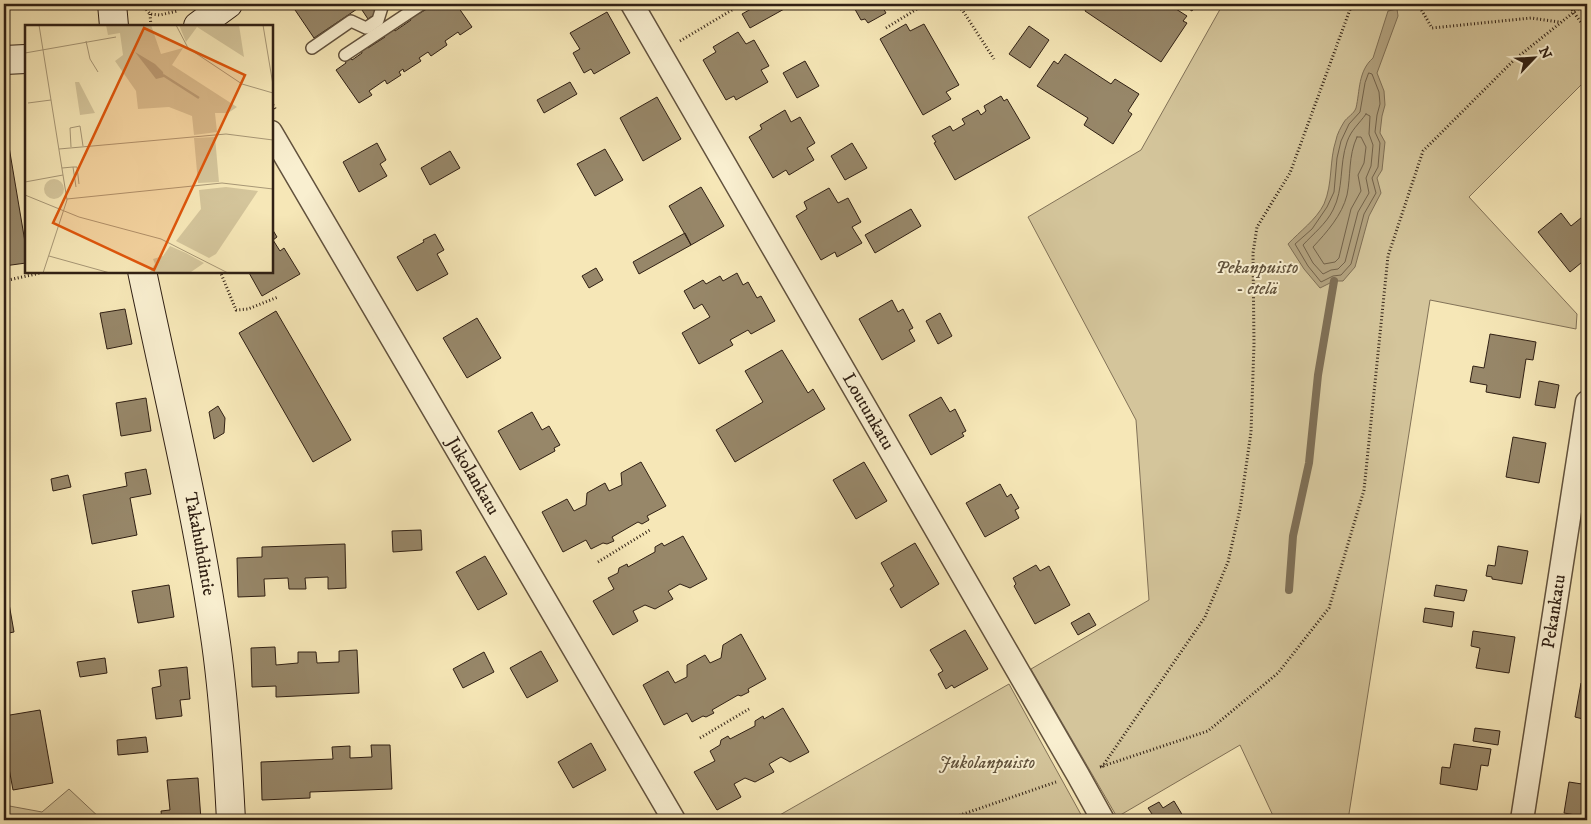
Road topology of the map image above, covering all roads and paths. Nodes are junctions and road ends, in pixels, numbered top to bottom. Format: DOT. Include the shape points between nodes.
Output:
graph roads {
  1 [pos="112,4"];
  2 [pos="142,4"];
  3 [pos="228,4"];
  4 [pos="383,4"];
  5 [pos="422,4"];
  6 [pos="632,4"];
  7 [pos="742,4"];
  8 [pos="925,4"];
  9 [pos="956,4"];
  10 [pos="1352,4"];
  11 [pos="1418,4"];
  12 [pos="1568,4"];
  13 [pos="1584,4"];
  14 [pos="1573,11"];
  15 [pos="150,14"];
  16 [pos="198,21"];
  17 [pos="1559,22"];
  18 [pos="381,24"];
  19 [pos="114,25"];
  20 [pos="151,25"];
  21 [pos="886,28"];
  22 [pos="1587,31"];
  23 [pos="312,48"];
  24 [pos="660,52"];
  25 [pos="345,55"];
  26 [pos="25,58"];
  27 [pos="4,60"];
  28 [pos="994,60"];
  29 [pos="272,134"];
  30 [pos="44,272"];
  31 [pos="142,272"];
  32 [pos="220,272"];
  33 [pos="4,281"];
  34 [pos="278,296"];
  35 [pos="1587,402"];
  36 [pos="650,530"];
  37 [pos="598,562"];
  38 [pos="748,709"];
  39 [pos="700,738"];
  40 [pos="1101,767"];
  41 [pos="1078,775"];
  42 [pos="231,820"];
  43 [pos="674,820"];
  44 [pos="946,820"];
  45 [pos="1103,820"];
  46 [pos="1522,820"];
  1 -- 19 [label="street"];
  2 -- 15 [label="path"];
  3 -- 16 [label="street"];
  4 -- 18 [label="lane"];
  5 -- 18 [label="lane"];
  6 -- 24 [label="street, Loutunkatu"];
  7 -- 24 [label="path"];
  8 -- 21 [label="path"];
  9 -- 28 [label="path"];
  10 -- 40 [label="path" via="1290,173 1257,227 1253,253 1251,432 1240,509 1228,562 1205,617"];
  11 -- 17 [label="path" via="1432,28 1531,18"];
  12 -- 14 [label="path"];
  13 -- 14 [label="path"];
  14 -- 17 [label="path"];
  14 -- 22 [label="path"];
  15 -- 16 [label="path"];
  15 -- 20 [label="path"];
  17 -- 40 [label="path" via="1514,60 1423,150 1388,256 1364,490 1328,608 1278,673 1208,731"];
  18 -- 23 [label="lane" via="366,28 351,21"];
  18 -- 25 [label="lane"];
  24 -- 41 [label="street, Loutunkatu"];
  26 -- 27 [label="street"];
  29 -- 43 [label="street, Jukolankatu"];
  30 -- 33 [label="path"];
  31 -- 42 [label="street, Takahuhdintie" via="179,438 216,643"];
  32 -- 34 [label="path" via="236,310 248,310"];
  35 -- 46 [label="street, Pekankatu"];
  36 -- 37 [label="path"];
  38 -- 39 [label="path"];
  40 -- 41 [label="path"];
  41 -- 44 [label="path"];
  41 -- 45 [label="street, Loutunkatu"];
}
